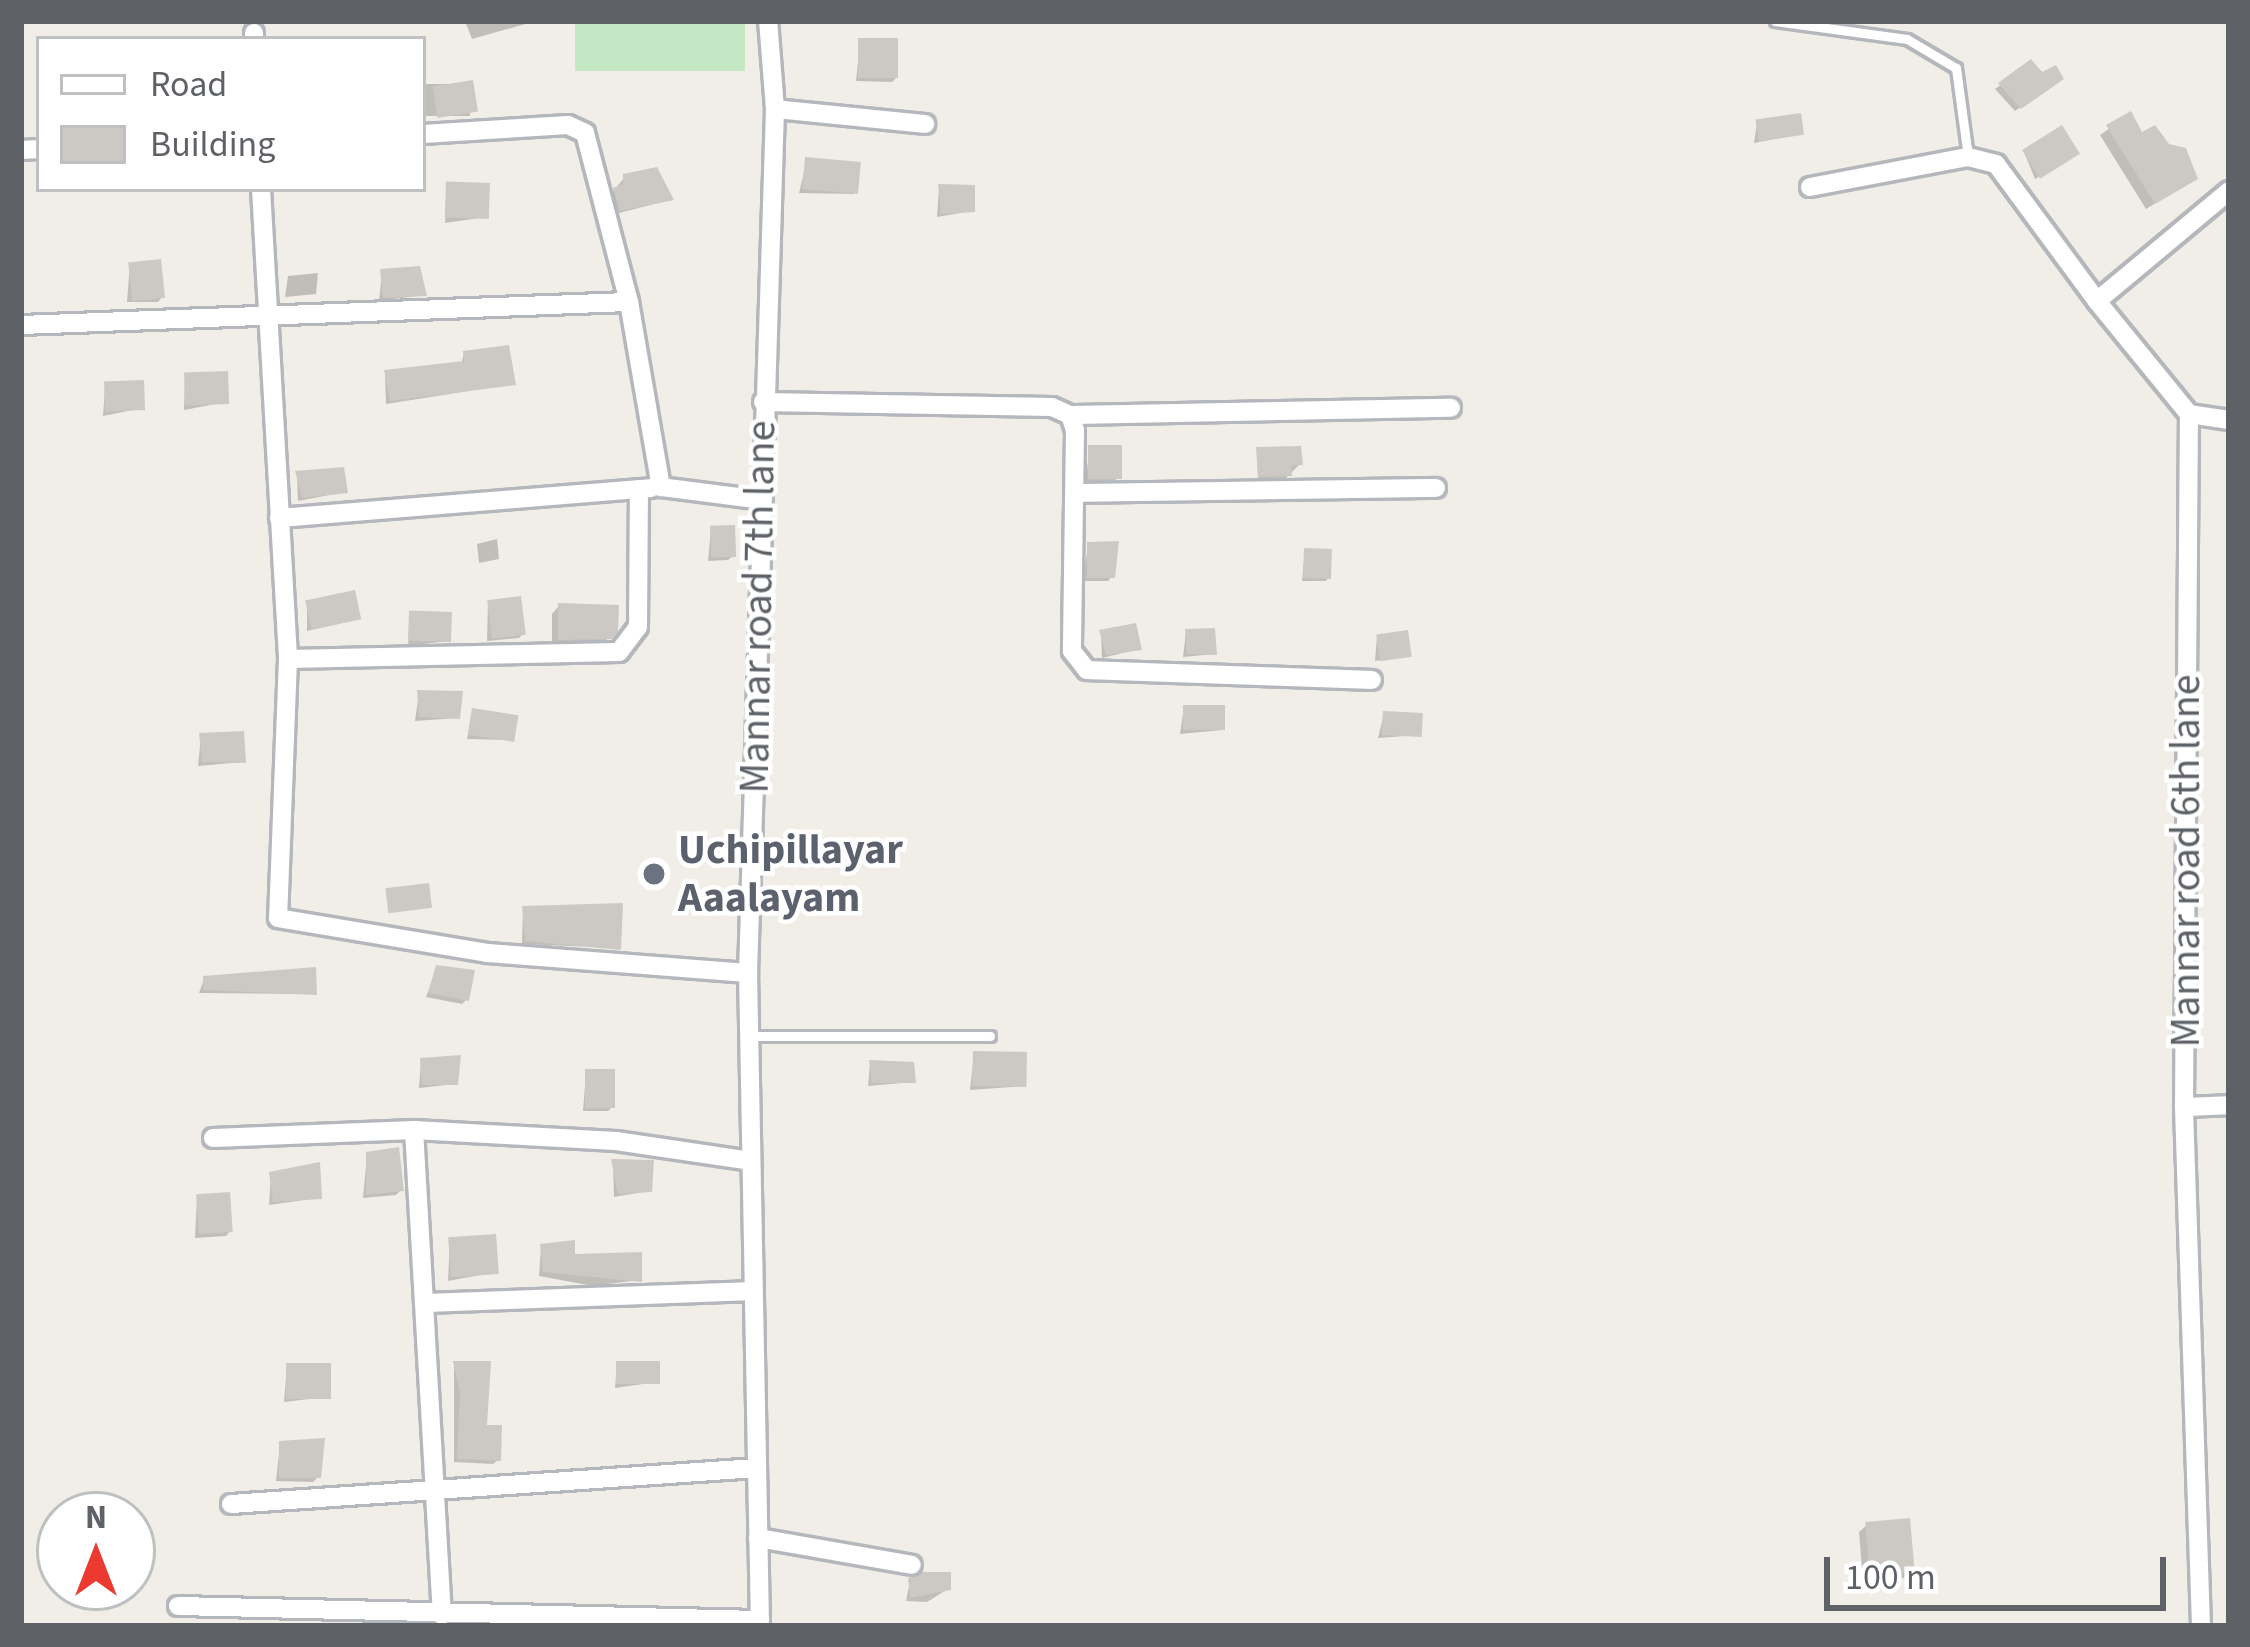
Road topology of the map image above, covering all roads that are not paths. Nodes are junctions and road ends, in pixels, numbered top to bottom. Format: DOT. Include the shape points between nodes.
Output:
graph roads {
  1 [pos="768,21"];
  2 [pos="1775,21"];
  3 [pos="775,110"];
  4 [pos="925,124"];
  5 [pos="426,134"];
  6 [pos="1968,157"];
  7 [pos="1810,187"];
  8 [pos="2229,191"];
  9 [pos="261,192"];
  10 [pos="629,302"];
  11 [pos="2097,302"];
  12 [pos="266,319"];
  13 [pos="21,325"];
  14 [pos="763,402"];
  15 [pos="1451,408"];
  16 [pos="2189,414"];
  17 [pos="1070,415"];
  18 [pos="2229,420"];
  19 [pos="662,488"];
  20 [pos="1436,488"];
  21 [pos="639,489"];
  22 [pos="1076,493"];
  23 [pos="762,500"];
  24 [pos="279,518"];
  25 [pos="288,658"];
  26 [pos="1372,680"];
  27 [pos="748,974"];
  28 [pos="749,1036"];
  29 [pos="990,1036"];
  30 [pos="2229,1106"];
  31 [pos="2184,1107"];
  32 [pos="414,1130"];
  33 [pos="212,1138"];
  34 [pos="751,1161"];
  35 [pos="752,1291"];
  36 [pos="428,1303"];
  37 [pos="756,1468"];
  38 [pos="440,1489"];
  39 [pos="231,1504"];
  40 [pos="758,1538"];
  41 [pos="912,1564"];
  42 [pos="178,1606"];
  43 [pos="442,1615"];
  44 [pos="760,1623"];
  45 [pos="2201,1626"];
  1 -- 3 [label="street, Mannar road 7th lane"];
  2 -- 6 [label="lane" via="1907,39 1956,68"];
  3 -- 4 [label="street"];
  3 -- 14 [label="street, Mannar road 7th lane"];
  5 -- 10 [label="street" via="568,125 585,133"];
  6 -- 7 [label="street"];
  6 -- 11 [label="street" via="1996,164"];
  8 -- 11 [label="street"];
  9 -- 12 [label="street"];
  10 -- 12 [label="street"];
  10 -- 19 [label="street"];
  11 -- 16 [label="street"];
  12 -- 13 [label="street"];
  12 -- 24 [label="street"];
  14 -- 17 [label="street" via="1052,406"];
  14 -- 23 [label="street, Mannar road 7th lane"];
  15 -- 17 [label="street"];
  16 -- 18 [label="street"];
  16 -- 31 [label="street, Mannar road 6th lane"];
  17 -- 22 [label="street"];
  19 -- 21 [label="street"];
  19 -- 23 [label="street"];
  20 -- 22 [label="street"];
  21 -- 24 [label="street"];
  21 -- 25 [label="street" via="638,627 619,652"];
  22 -- 26 [label="street" via="1072,651 1087,670"];
  23 -- 27 [label="street, Mannar road 7th lane"];
  24 -- 25 [label="street"];
  25 -- 27 [label="street" via="278,917 487,953"];
  27 -- 28 [label="street, Mannar road 7th lane"];
  28 -- 29 [label="lane"];
  28 -- 34 [label="street, Mannar road 7th lane"];
  30 -- 31 [label="street"];
  31 -- 45 [label="street, Mannar road 6th lane"];
  32 -- 33 [label="street"];
  32 -- 34 [label="street" via="616,1141"];
  32 -- 36 [label="street"];
  34 -- 35 [label="street, Mannar road 7th lane"];
  35 -- 36 [label="street"];
  35 -- 37 [label="street, Mannar road 7th lane"];
  36 -- 38 [label="street"];
  37 -- 38 [label="street"];
  37 -- 40 [label="street, Mannar road 7th lane"];
  38 -- 39 [label="street"];
  38 -- 43 [label="street"];
  40 -- 41 [label="street"];
  40 -- 44 [label="street, Mannar road 7th lane"];
  42 -- 43 [label="street"];
  43 -- 44 [label="street"];
}
